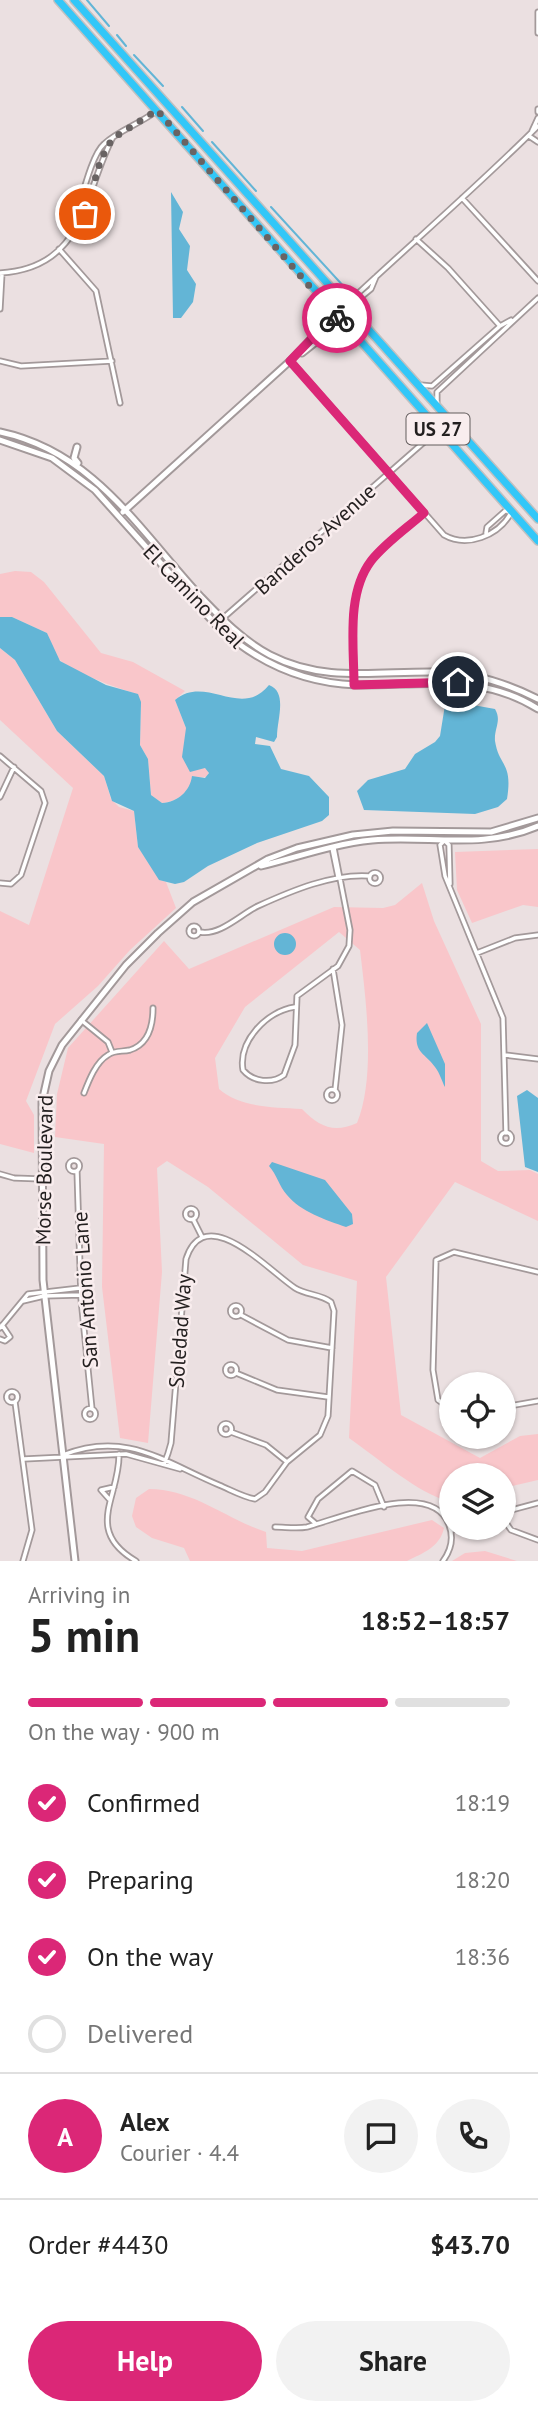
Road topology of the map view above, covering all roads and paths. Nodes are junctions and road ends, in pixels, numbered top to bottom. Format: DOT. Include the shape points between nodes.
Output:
graph roads {
  1 [pos="58,0"];
  2 [pos="74,0"];
  3 [pos="538,12"];
  4 [pos="538,33"];
  5 [pos="167,102"];
  6 [pos="157,110"];
  7 [pos="538,118"];
  8 [pos="538,127"];
  9 [pos="530,135"];
  10 [pos="538,142"];
  11 [pos="462,198"];
  12 [pos="237,201"];
  13 [pos="258,206"];
  14 [pos="416,239"];
  15 [pos="59,248"];
  16 [pos="1,273"];
  17 [pos="538,281"];
  18 [pos="538,298"];
  19 [pos="349,308"];
  20 [pos="0,309"];
  21 [pos="338,317"];
  22 [pos="512,319"];
  23 [pos="500,326"];
  24 [pos="0,361"];
  25 [pos="112,361"];
  26 [pos="290,361"];
  27 [pos="421,385"];
  28 [pos="120,403"];
  29 [pos="437,403"];
  30 [pos="439,429"];
  31 [pos="0,432"];
  32 [pos="0,440"];
  33 [pos="63,455"];
  34 [pos="79,466"];
  35 [pos="388,473"];
  36 [pos="125,510"];
  37 [pos="511,511"];
  38 [pos="424,513"];
  39 [pos="118,517"];
  40 [pos="538,519"];
  41 [pos="538,541"];
  42 [pos="222,619"];
  43 [pos="216,625"];
  44 [pos="354,676"];
  45 [pos="481,677"];
  46 [pos="354,685"];
  47 [pos="480,686"];
  48 [pos="538,699"];
  49 [pos="536,708"];
  50 [pos="0,755"];
  51 [pos="14,767"];
  52 [pos="0,797"];
  53 [pos="538,818"];
  54 [pos="538,826"];
  55 [pos="445,834"];
  56 [pos="331,839"];
  57 [pos="444,841"];
  58 [pos="332,846"];
  59 [pos="254,867"];
  60 [pos="370,876"];
  61 [pos="339,878"];
  62 [pos="0,883"];
  63 [pos="451,890"];
  64 [pos="200,932"];
  65 [pos="538,935"];
  66 [pos="477,953"];
  67 [pos="334,969"];
  68 [pos="295,1007"];
  69 [pos="153,1008"];
  70 [pos="81,1020"];
  71 [pos="112,1052"];
  72 [pos="505,1055"];
  73 [pos="538,1059"];
  74 [pos="335,1090"];
  75 [pos="85,1093"];
  76 [pos="506,1133"];
  77 [pos="77,1171"];
  78 [pos="0,1174"];
  79 [pos="42,1179"];
  80 [pos="193,1219"];
  81 [pos="202,1237"];
  82 [pos="538,1272"];
  83 [pos="80,1288"];
  84 [pos="44,1293"];
  85 [pos="81,1295"];
  86 [pos="240,1315"];
  87 [pos="1,1327"];
  88 [pos="0,1339"];
  89 [pos="332,1348"];
  90 [pos="236,1373"];
  91 [pos="329,1397"];
  92 [pos="439,1400"];
  93 [pos="538,1401"];
  94 [pos="15,1402"];
  95 [pos="516,1404"];
  96 [pos="92,1409"];
  97 [pos="230,1432"];
  98 [pos="119,1447"];
  99 [pos="119,1453"];
  100 [pos="61,1456"];
  101 [pos="24,1459"];
  102 [pos="165,1462"];
  103 [pos="287,1462"];
  104 [pos="114,1487"];
  105 [pos="109,1499"];
  106 [pos="538,1503"];
  107 [pos="384,1507"];
  108 [pos="516,1509"];
  109 [pos="439,1512"];
  110 [pos="315,1523"];
  111 [pos="275,1527"];
  112 [pos="516,1531"];
  113 [pos="452,1540"];
  114 [pos="538,1540"];
  115 [pos="23,1561"];
  116 [pos="75,1561"];
  117 [pos="135,1561"];
  118 [pos="443,1561"];
  1 -- 6 [label="highway, US 27"];
  2 -- 5 [label="highway, US 27"];
  3 -- 4 [label="street"];
  5 -- 6 [label="highway"];
  5 -- 13 [label="highway, US 27"];
  6 -- 12 [label="highway, US 27"];
  6 -- 15 [label="street" via="112,139 101,159 85,214"];
  7 -- 9 [label="street"];
  8 -- 9 [label="street"];
  9 -- 10 [label="street"];
  9 -- 11 [label="street"];
  11 -- 14 [label="street"];
  11 -- 17 [label="street"];
  12 -- 13 [label="highway"];
  12 -- 21 [label="highway, US 27"];
  13 -- 19 [label="highway, US 27"];
  14 -- 19 [label="street"];
  14 -- 23 [label="street"];
  15 -- 16 [label="street" via="33,266"];
  15 -- 25 [label="street" via="96,291"];
  16 -- 20 [label="street"];
  18 -- 22 [label="street"];
  19 -- 21 [label="street"];
  19 -- 27 [label="highway, US 27"];
  21 -- 26 [label="street"];
  21 -- 30 [label="highway, US 27"];
  22 -- 23 [label="street"];
  22 -- 29 [label="street" via="505,331 437,391"];
  23 -- 27 [label="street" via="432,386"];
  24 -- 25 [label="street" via="21,366"];
  25 -- 28 [label="street"];
  26 -- 35 [label="street"];
  26 -- 36 [label="street"];
  27 -- 29 [label="highway, US 27"];
  29 -- 40 [label="highway, US 27"];
  30 -- 35 [label="street, Banderos Avenue"];
  30 -- 37 [label="highway, US 27"];
  31 -- 33 [label="street, El Camino Real"];
  32 -- 39 [label="street, El Camino Real" via="62,464 96,489"];
  33 -- 34 [label="street, El Camino Real"];
  33 -- 34 [label="street" via="77,447"];
  34 -- 36 [label="street, El Camino Real"];
  35 -- 38 [label="street"];
  35 -- 42 [label="street, Banderos Avenue"];
  36 -- 39 [label="street"];
  36 -- 42 [label="street, El Camino Real"];
  37 -- 38 [label="street" via="505,511 472,542 444,535"];
  37 -- 41 [label="highway, US 27"];
  38 -- 44 [label="street" via="382,550 364,573 354,611"];
  39 -- 43 [label="street, El Camino Real"];
  42 -- 43 [label="street"];
  42 -- 44 [label="street, El Camino Real" via="272,656 307,669"];
  43 -- 46 [label="street, El Camino Real" via="236,644 272,666 307,678"];
  44 -- 45 [label="street, El Camino Real" via="437,672"];
  44 -- 46 [label="street"];
  45 -- 47 [label="street"];
  45 -- 48 [label="street, El Camino Real"];
  46 -- 47 [label="street, El Camino Real" via="439,681"];
  47 -- 49 [label="street, El Camino Real"];
  48 -- 49 [label="street"];
  50 -- 51 [label="street"];
  51 -- 52 [label="street"];
  51 -- 62 [label="street" via="41,791 44,806 21,875 11,884"];
  53 -- 55 [label="street, Morse Boulevard" via="491,832"];
  54 -- 57 [label="street, Morse Boulevard" via="492,840"];
  55 -- 56 [label="street, Morse Boulevard" via="393,831"];
  55 -- 57 [label="street"];
  56 -- 58 [label="street"];
  56 -- 59 [label="street, Morse Boulevard" via="284,852"];
  57 -- 58 [label="street, Morse Boulevard" via="393,839"];
  57 -- 63 [label="street" via="449,845"];
  57 -- 63 [label="street" via="440,856"];
  58 -- 59 [label="street, Morse Boulevard"];
  58 -- 61 [label="street"];
  59 -- 70 [label="street, Morse Boulevard" via="175,917 141,949"];
  60 -- 61 [label="street"];
  61 -- 64 [label="street" via="273,899 214,932"];
  61 -- 67 [label="street" via="350,938 347,954"];
  63 -- 66 [label="street"];
  65 -- 66 [label="street" via="522,936"];
  66 -- 72 [label="street" via="501,1009"];
  67 -- 68 [label="street" via="307,986 297,996"];
  67 -- 74 [label="street" via="342,1025"];
  68 -- 68 [label="street" via="274,1013 254,1032 242,1061 250,1077 277,1080 287,1071 297,1032"];
  69 -- 71 [label="street" via="146,1038 130,1049"];
  70 -- 71 [label="street" via="108,1042"];
  70 -- 79 [label="street, Morse Boulevard" via="62,1045 46,1081"];
  71 -- 75 [label="street" via="95,1070"];
  72 -- 73 [label="street"];
  72 -- 76 [label="street"];
  77 -- 83 [label="street, San Antonio Lane"];
  78 -- 79 [label="street"];
  79 -- 84 [label="street, Morse Boulevard"];
  80 -- 81 [label="street"];
  81 -- 89 [label="street" via="230,1240 300,1291 326,1298 334,1311"];
  81 -- 102 [label="street, Soledad Way" via="186,1259 172,1431"];
  82 -- 92 [label="street" via="454,1252 436,1260 433,1370"];
  83 -- 84 [label="street"];
  83 -- 85 [label="street, San Antonio Lane"];
  84 -- 85 [label="street"];
  84 -- 87 [label="street" via="28,1294"];
  84 -- 100 [label="street, Morse Boulevard"];
  85 -- 96 [label="street, San Antonio Lane"];
  86 -- 89 [label="street" via="288,1340"];
  87 -- 88 [label="street" via="10,1337"];
  89 -- 91 [label="street"];
  90 -- 91 [label="street" via="277,1390"];
  91 -- 103 [label="street" via="324,1429"];
  93 -- 95 [label="street"];
  94 -- 101 [label="street"];
  97 -- 103 [label="street" via="266,1445"];
  98 -- 99 [label="street"];
  98 -- 100 [label="street"];
  98 -- 102 [label="street" via="143,1450"];
  99 -- 100 [label="street"];
  99 -- 102 [label="street"];
  99 -- 104 [label="street"];
  100 -- 101 [label="street"];
  100 -- 116 [label="street, Morse Boulevard"];
  101 -- 115 [label="street" via="32,1536"];
  102 -- 103 [label="street" via="255,1499"];
  104 -- 105 [label="street"];
  104 -- 105 [label="street" via="101,1490"];
  105 -- 117 [label="street" via="110,1535"];
  106 -- 108 [label="street"];
  107 -- 109 [label="street" via="413,1501"];
  107 -- 110 [label="street"];
  107 -- 110 [label="street" via="375,1485 352,1471 312,1506 308,1517"];
  110 -- 111 [label="street"];
  112 -- 114 [label="street"];
  113 -- 118 [label="street"];
}
